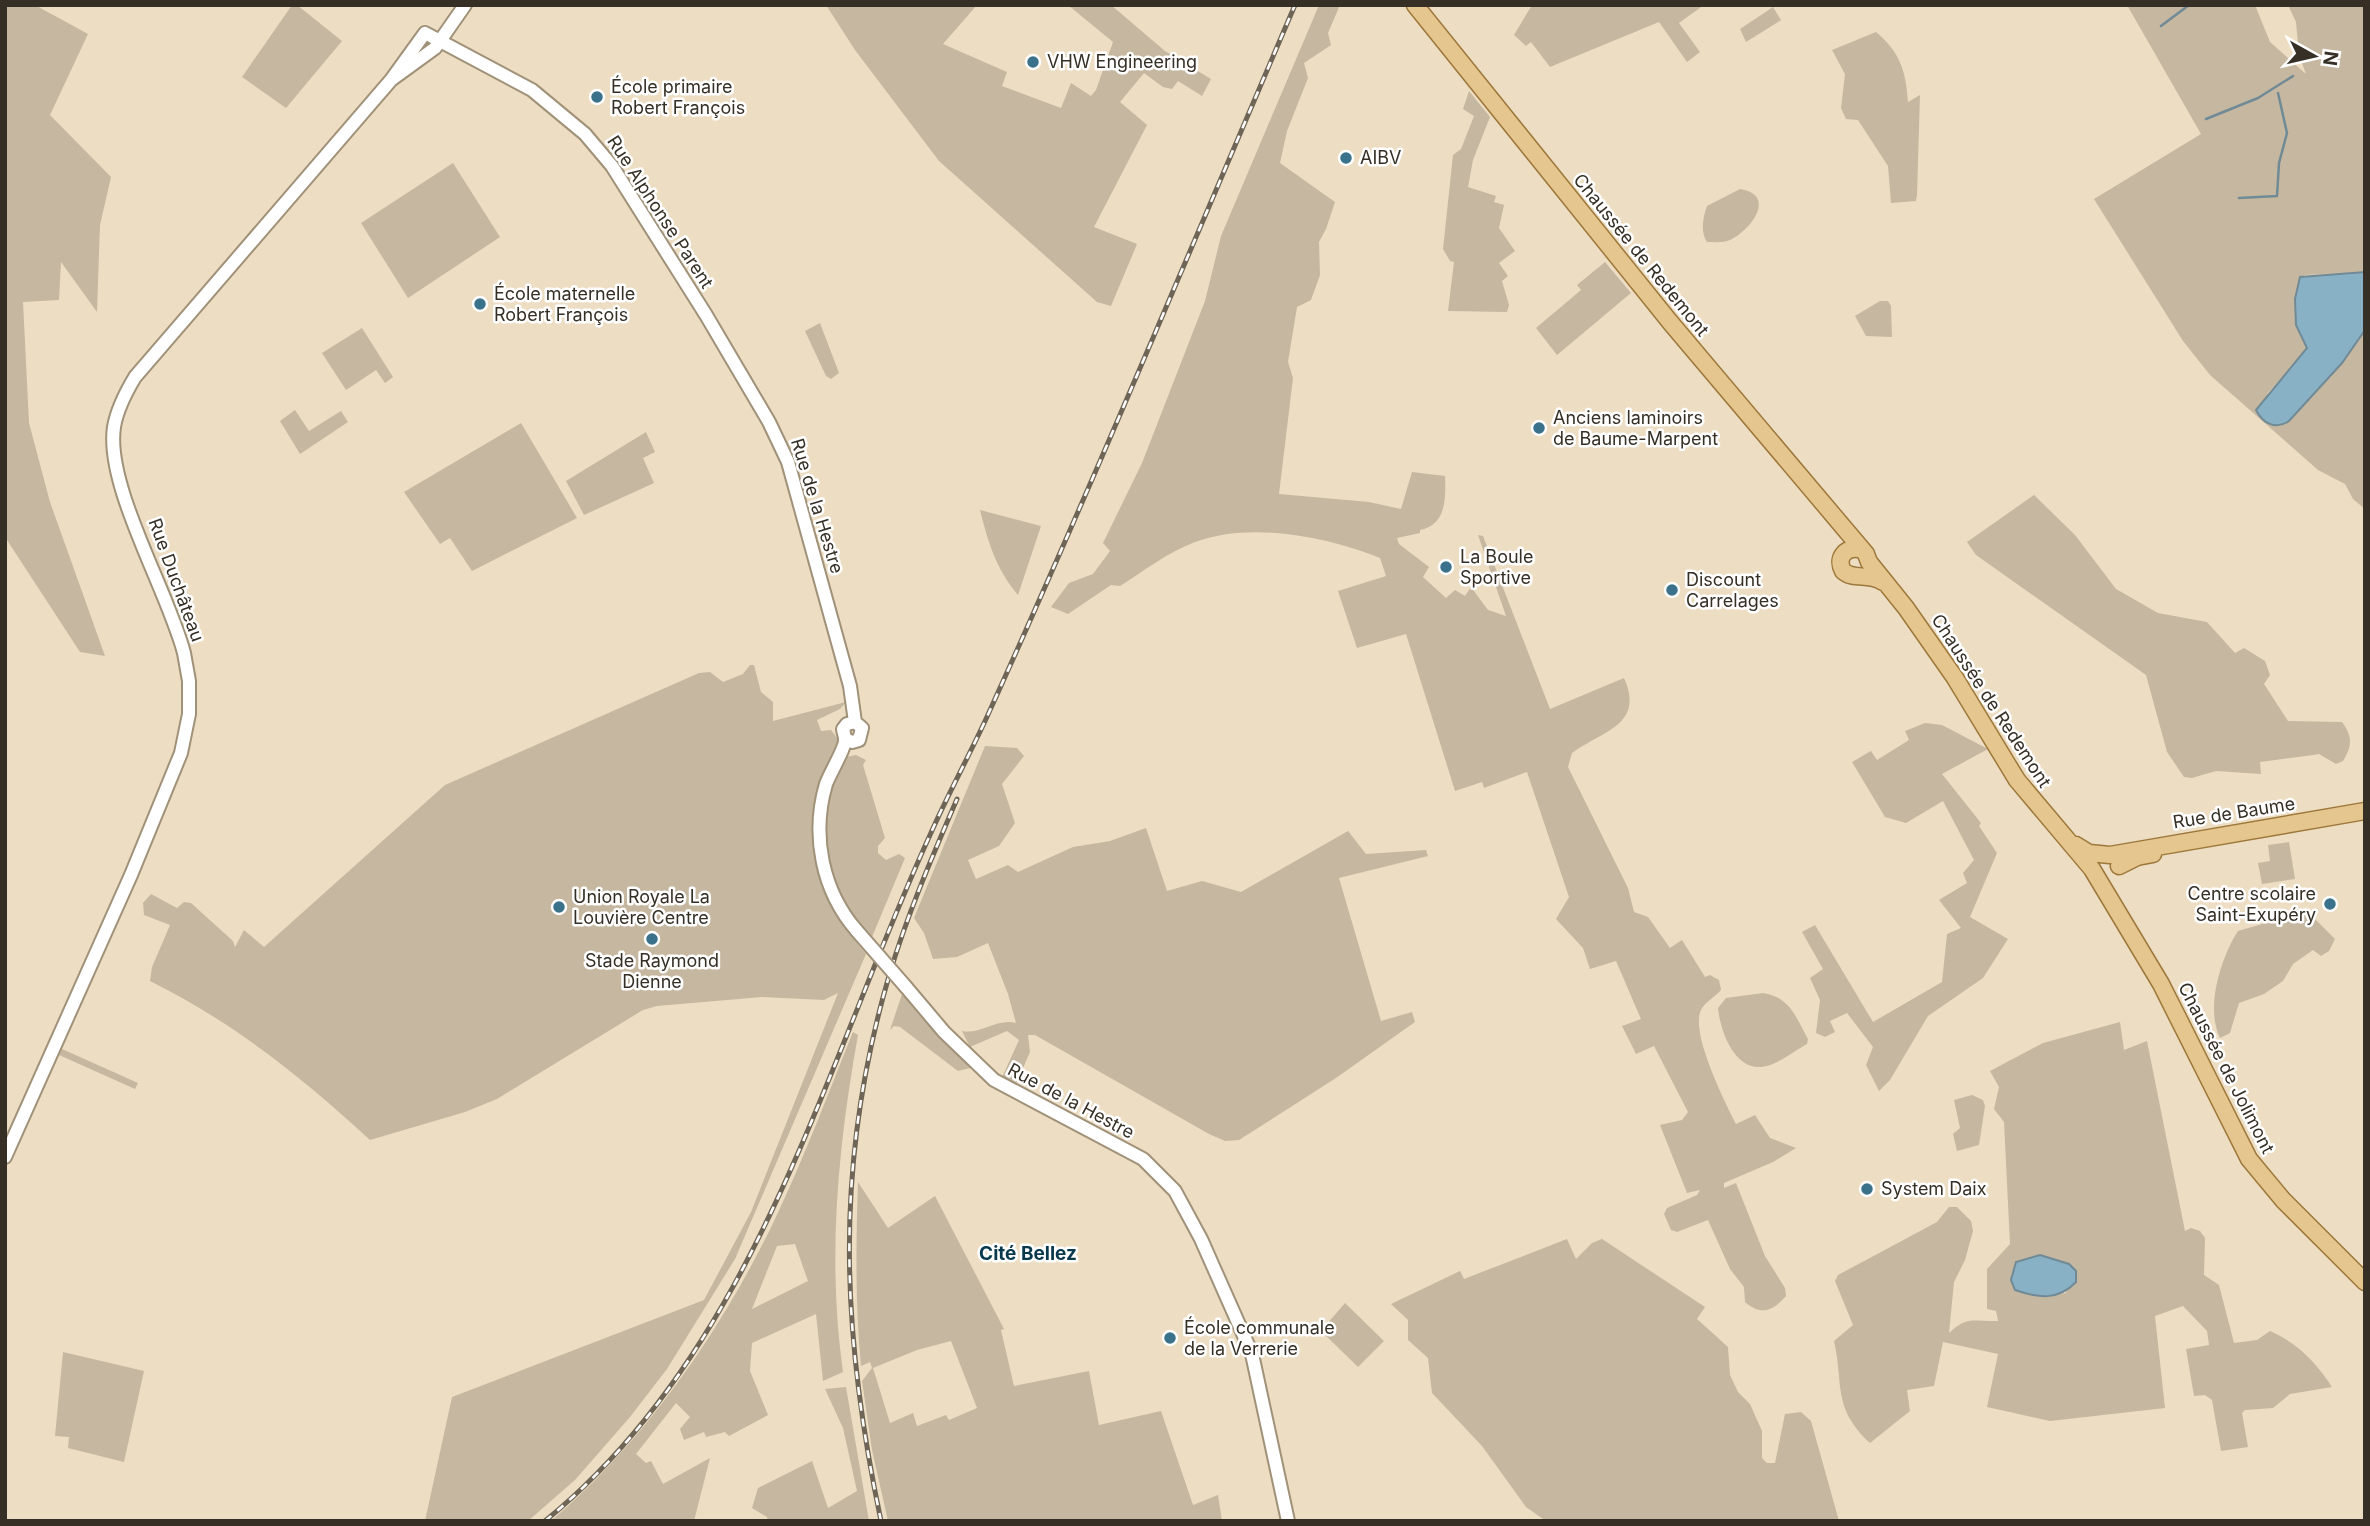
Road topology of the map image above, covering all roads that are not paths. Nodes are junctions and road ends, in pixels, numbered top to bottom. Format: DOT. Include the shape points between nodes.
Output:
graph roads {
  1 [pos="465,5"];
  2 [pos="1415,5"];
  3 [pos="433,37"];
  4 [pos="706,315"];
  5 [pos="2365,811"];
  6 [pos="2365,820"];
  7 [pos="2105,867"];
  8 [pos="5,1157"];
  9 [pos="2365,1282"];
  10 [pos="1288,1521"];
  1 -- 3 [label="street, Rue Duchâteau"];
  2 -- 7 [label="main road, Chaussée de Redemont" via="1840,527 1858,560 1885,584 1955,678 2009,768 2066,838"];
  3 -- 4 [label="street, Rue Alphonse Parent" via="532,90 586,134 612,166"];
  3 -- 8 [label="street, Rue Duchâteau" via="135,377 118,411 113,436 118,473 184,653 189,681 187,730 135,866"];
  4 -- 10 [label="street, Rue de la Hestre, bridge" via="788,462 855,722 862,728 861,737 845,740 826,786 820,845 831,890 857,931 953,1041 999,1084 1143,1159 1182,1202 1252,1354"];
  5 -- 7 [label="main road, Rue de Baume"];
  6 -- 7 [label="main road, Rue de Baume" via="2137,857"];
  7 -- 9 [label="main road, Chaussée de Jolimont" via="2125,921 2249,1159"];
}
